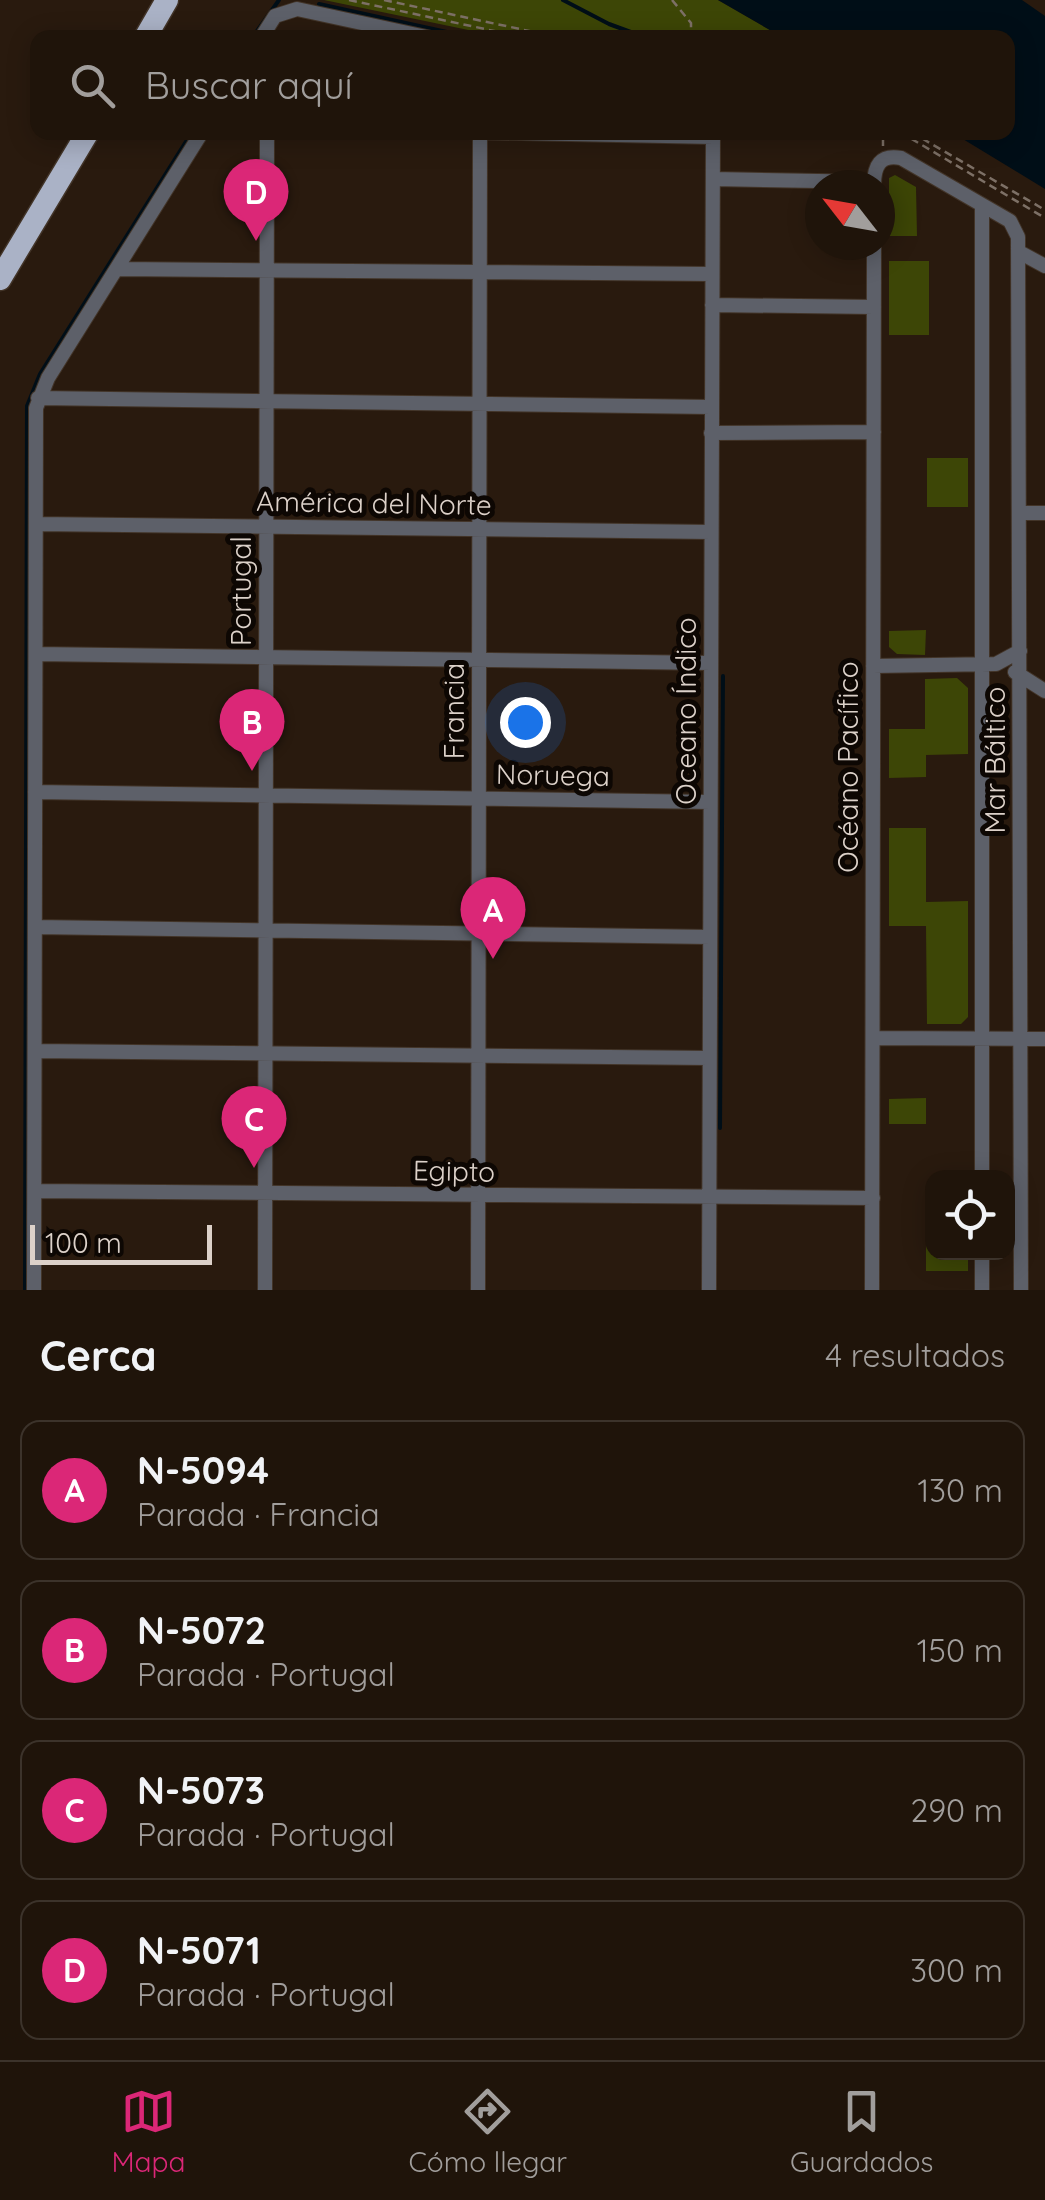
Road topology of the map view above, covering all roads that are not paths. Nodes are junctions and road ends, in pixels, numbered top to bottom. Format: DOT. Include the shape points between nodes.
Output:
graph roads {
  1 [pos="164,5"];
  2 [pos="150,30"];
  3 [pos="268,30"];
  4 [pos="392,30"];
  5 [pos="83,140"];
  6 [pos="197,140"];
  7 [pos="267,140"];
  8 [pos="480,140"];
  9 [pos="713,140"];
  10 [pos="875,170"];
  11 [pos="713,179"];
  12 [pos="805,181"];
  13 [pos="982,204"];
  14 [pos="1019,252"];
  15 [pos="874,260"];
  16 [pos="1045,266"];
  17 [pos="118,268"];
  18 [pos="267,269"];
  19 [pos="480,271"];
  20 [pos="712,274"];
  21 [pos="0,279"];
  22 [pos="712,305"];
  23 [pos="874,306"];
  24 [pos="38,398"];
  25 [pos="266,401"];
  26 [pos="479,404"];
  27 [pos="712,407"];
  28 [pos="874,432"];
  29 [pos="712,433"];
  30 [pos="1045,512"];
  31 [pos="1019,513"];
  32 [pos="36,524"];
  33 [pos="266,526"];
  34 [pos="479,529"];
  35 [pos="711,532"];
  36 [pos="1020,651"];
  37 [pos="36,654"];
  38 [pos="266,657"];
  39 [pos="479,660"];
  40 [pos="711,664"];
  41 [pos="988,664"];
  42 [pos="873,666"];
  43 [pos="1020,674"];
  44 [pos="1045,690"];
  45 [pos="36,792"];
  46 [pos="266,795"];
  47 [pos="479,798"];
  48 [pos="710,802"];
  49 [pos="35,927"];
  50 [pos="266,930"];
  51 [pos="478,933"];
  52 [pos="710,937"];
  53 [pos="873,1038"];
  54 [pos="982,1039"];
  55 [pos="1020,1039"];
  56 [pos="1045,1040"];
  57 [pos="35,1051"];
  58 [pos="265,1053"];
  59 [pos="478,1056"];
  60 [pos="710,1058"];
  61 [pos="982,1170"];
  62 [pos="34,1190"];
  63 [pos="265,1193"];
  64 [pos="478,1196"];
  65 [pos="872,1198"];
  66 [pos="709,1199"];
  67 [pos="982,1260"];
  68 [pos="34,1290"];
  69 [pos="265,1290"];
  70 [pos="478,1290"];
  71 [pos="708,1290"];
  72 [pos="872,1290"];
  73 [pos="982,1290"];
  74 [pos="1021,1290"];
  1 -- 2 [label="highway"];
  3 -- 4 [label="street" via="282,12 296,10"];
  5 -- 21 [label="highway"];
  6 -- 17 [label="street"];
  7 -- 18 [label="street, Portugal"];
  8 -- 19 [label="street, Francia"];
  9 -- 11 [label="street, Oceano Índico"];
  10 -- 13 [label="street" via="883,159 901,158"];
  11 -- 12 [label="street"];
  11 -- 20 [label="street, Oceano Índico"];
  13 -- 14 [label="street, Mar Báltico" via="1010,221"];
  13 -- 41 [label="street, Mar Báltico"];
  14 -- 16 [label="street"];
  14 -- 31 [label="street, Mar Báltico"];
  15 -- 23 [label="street, Océano Pacífico"];
  17 -- 18 [label="street"];
  17 -- 24 [label="street"];
  18 -- 19 [label="street"];
  18 -- 25 [label="street, Portugal"];
  19 -- 20 [label="street"];
  19 -- 26 [label="street, Francia"];
  20 -- 22 [label="street, Oceano Índico"];
  22 -- 23 [label="street"];
  22 -- 27 [label="street, Oceano Índico"];
  23 -- 28 [label="street, Océano Pacífico"];
  24 -- 25 [label="street"];
  24 -- 32 [label="street"];
  25 -- 26 [label="street"];
  25 -- 33 [label="street, Portugal"];
  26 -- 27 [label="street"];
  26 -- 34 [label="street, Francia"];
  27 -- 29 [label="street, Oceano Índico"];
  28 -- 29 [label="street"];
  28 -- 42 [label="street, Océano Pacífico"];
  29 -- 35 [label="street, Oceano Índico"];
  30 -- 31 [label="street"];
  31 -- 36 [label="street, Mar Báltico"];
  32 -- 33 [label="street, América del Norte"];
  32 -- 37 [label="street"];
  33 -- 34 [label="street, América del Norte"];
  33 -- 38 [label="street, Portugal"];
  34 -- 35 [label="street, América del Norte"];
  34 -- 39 [label="street, Francia"];
  35 -- 40 [label="street, Oceano Índico"];
  36 -- 41 [label="street"];
  36 -- 43 [label="street, Mar Báltico"];
  37 -- 38 [label="street"];
  37 -- 45 [label="street"];
  38 -- 39 [label="street"];
  38 -- 46 [label="street, Portugal"];
  39 -- 40 [label="street"];
  39 -- 47 [label="street, Francia"];
  40 -- 48 [label="street, Oceano Índico"];
  41 -- 42 [label="street"];
  41 -- 43 [label="street"];
  41 -- 54 [label="street, Mar Báltico"];
  42 -- 53 [label="street, Océano Pacífico"];
  43 -- 44 [label="street"];
  43 -- 55 [label="street, Mar Báltico"];
  45 -- 46 [label="street, Noruega"];
  45 -- 49 [label="street"];
  46 -- 47 [label="street, Noruega"];
  46 -- 50 [label="street, Portugal"];
  47 -- 48 [label="street, Noruega"];
  47 -- 51 [label="street, Francia"];
  48 -- 52 [label="street, Oceano Índico"];
  49 -- 50 [label="street"];
  49 -- 57 [label="street"];
  50 -- 51 [label="street"];
  50 -- 58 [label="street, Portugal"];
  51 -- 52 [label="street"];
  51 -- 59 [label="street, Francia"];
  52 -- 60 [label="street, Oceano Índico"];
  53 -- 54 [label="street"];
  53 -- 65 [label="street, Océano Pacífico"];
  54 -- 55 [label="street"];
  54 -- 61 [label="street, Mar Báltico"];
  55 -- 56 [label="street"];
  55 -- 74 [label="street, Mar Báltico"];
  57 -- 58 [label="street"];
  57 -- 62 [label="street"];
  58 -- 59 [label="street"];
  58 -- 63 [label="street, Portugal"];
  59 -- 60 [label="street"];
  59 -- 64 [label="street, Francia"];
  60 -- 66 [label="street, Oceano Índico"];
  62 -- 63 [label="street, Egipto"];
  62 -- 68 [label="street"];
  63 -- 64 [label="street, Egipto"];
  63 -- 69 [label="street, Portugal"];
  64 -- 66 [label="street, Egipto"];
  64 -- 70 [label="street, Francia"];
  65 -- 66 [label="street, Egipto"];
  65 -- 72 [label="street, Océano Pacífico"];
  66 -- 71 [label="street, Oceano Índico"];
  67 -- 73 [label="street"];
}
